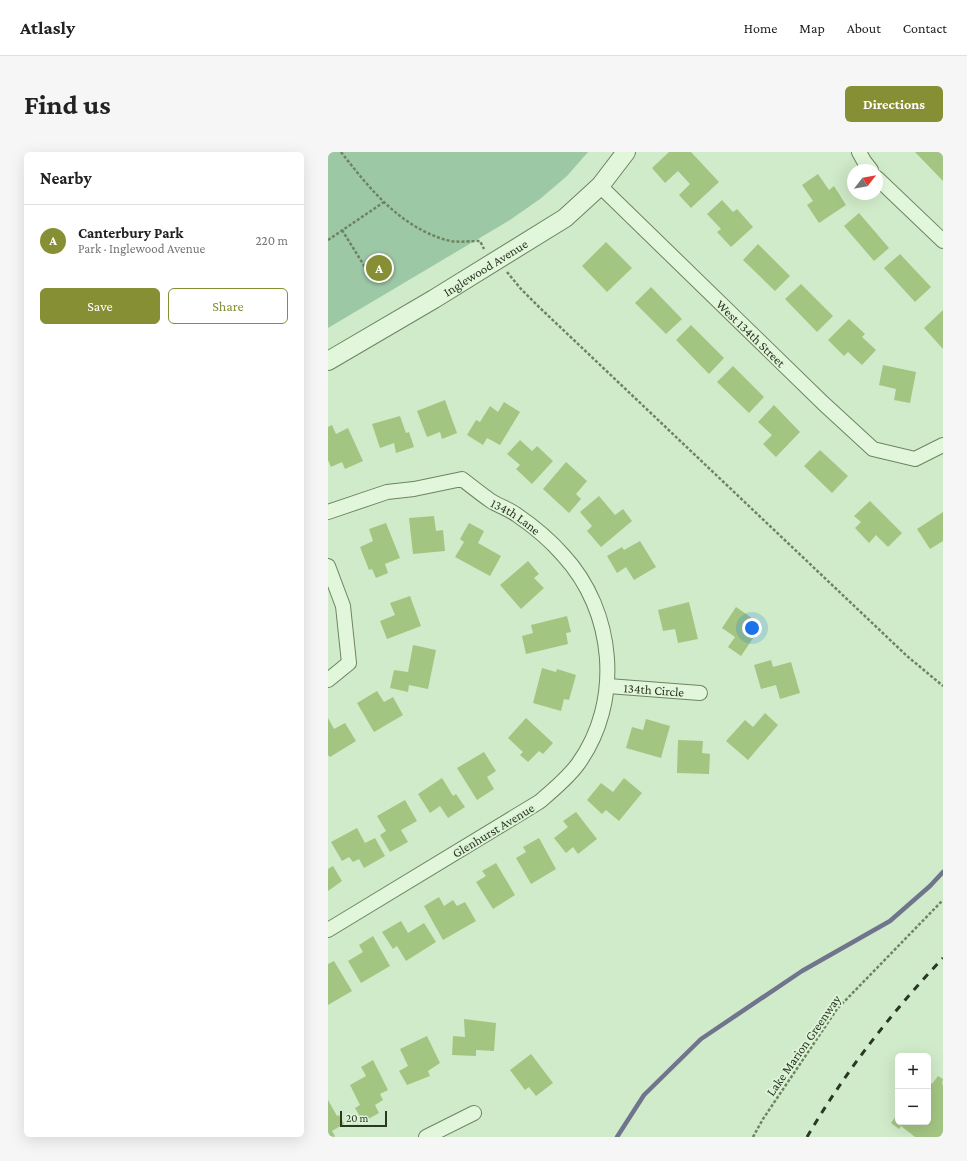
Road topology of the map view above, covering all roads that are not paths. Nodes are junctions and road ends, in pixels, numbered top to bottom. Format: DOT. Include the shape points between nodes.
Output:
graph roads {
  1 [pos="626,152"];
  2 [pos="860,152"];
  3 [pos="866,164"];
  4 [pos="883,184"];
  5 [pos="600,186"];
  6 [pos="943,241"];
  7 [pos="328,361"];
  8 [pos="943,445"];
  9 [pos="328,512"];
  10 [pos="328,566"];
  11 [pos="328,680"];
  12 [pos="608,686"];
  13 [pos="700,693"];
  14 [pos="328,930"];
  15 [pos="474,1113"];
  16 [pos="426,1137"];
  1 -- 5 [label="street, Inglewood Avenue"];
  2 -- 3 [label="street"];
  4 -- 6 [label="street"];
  5 -- 7 [label="street, Inglewood Avenue" via="565,218"];
  5 -- 8 [label="street, West 134th Street" via="817,398 873,449 914,460"];
  9 -- 12 [label="street, 134th Lane" via="387,492 462,479 540,533 564,555 581,578 593,599 603,627 608,657"];
  10 -- 11 [label="street" via="342,606 349,663"];
  12 -- 13 [label="street, 134th Circle"];
  12 -- 14 [label="street, Glenhurst Avenue" via="591,742 578,765 560,784 539,802"];
  15 -- 16 [label="street"];
}
